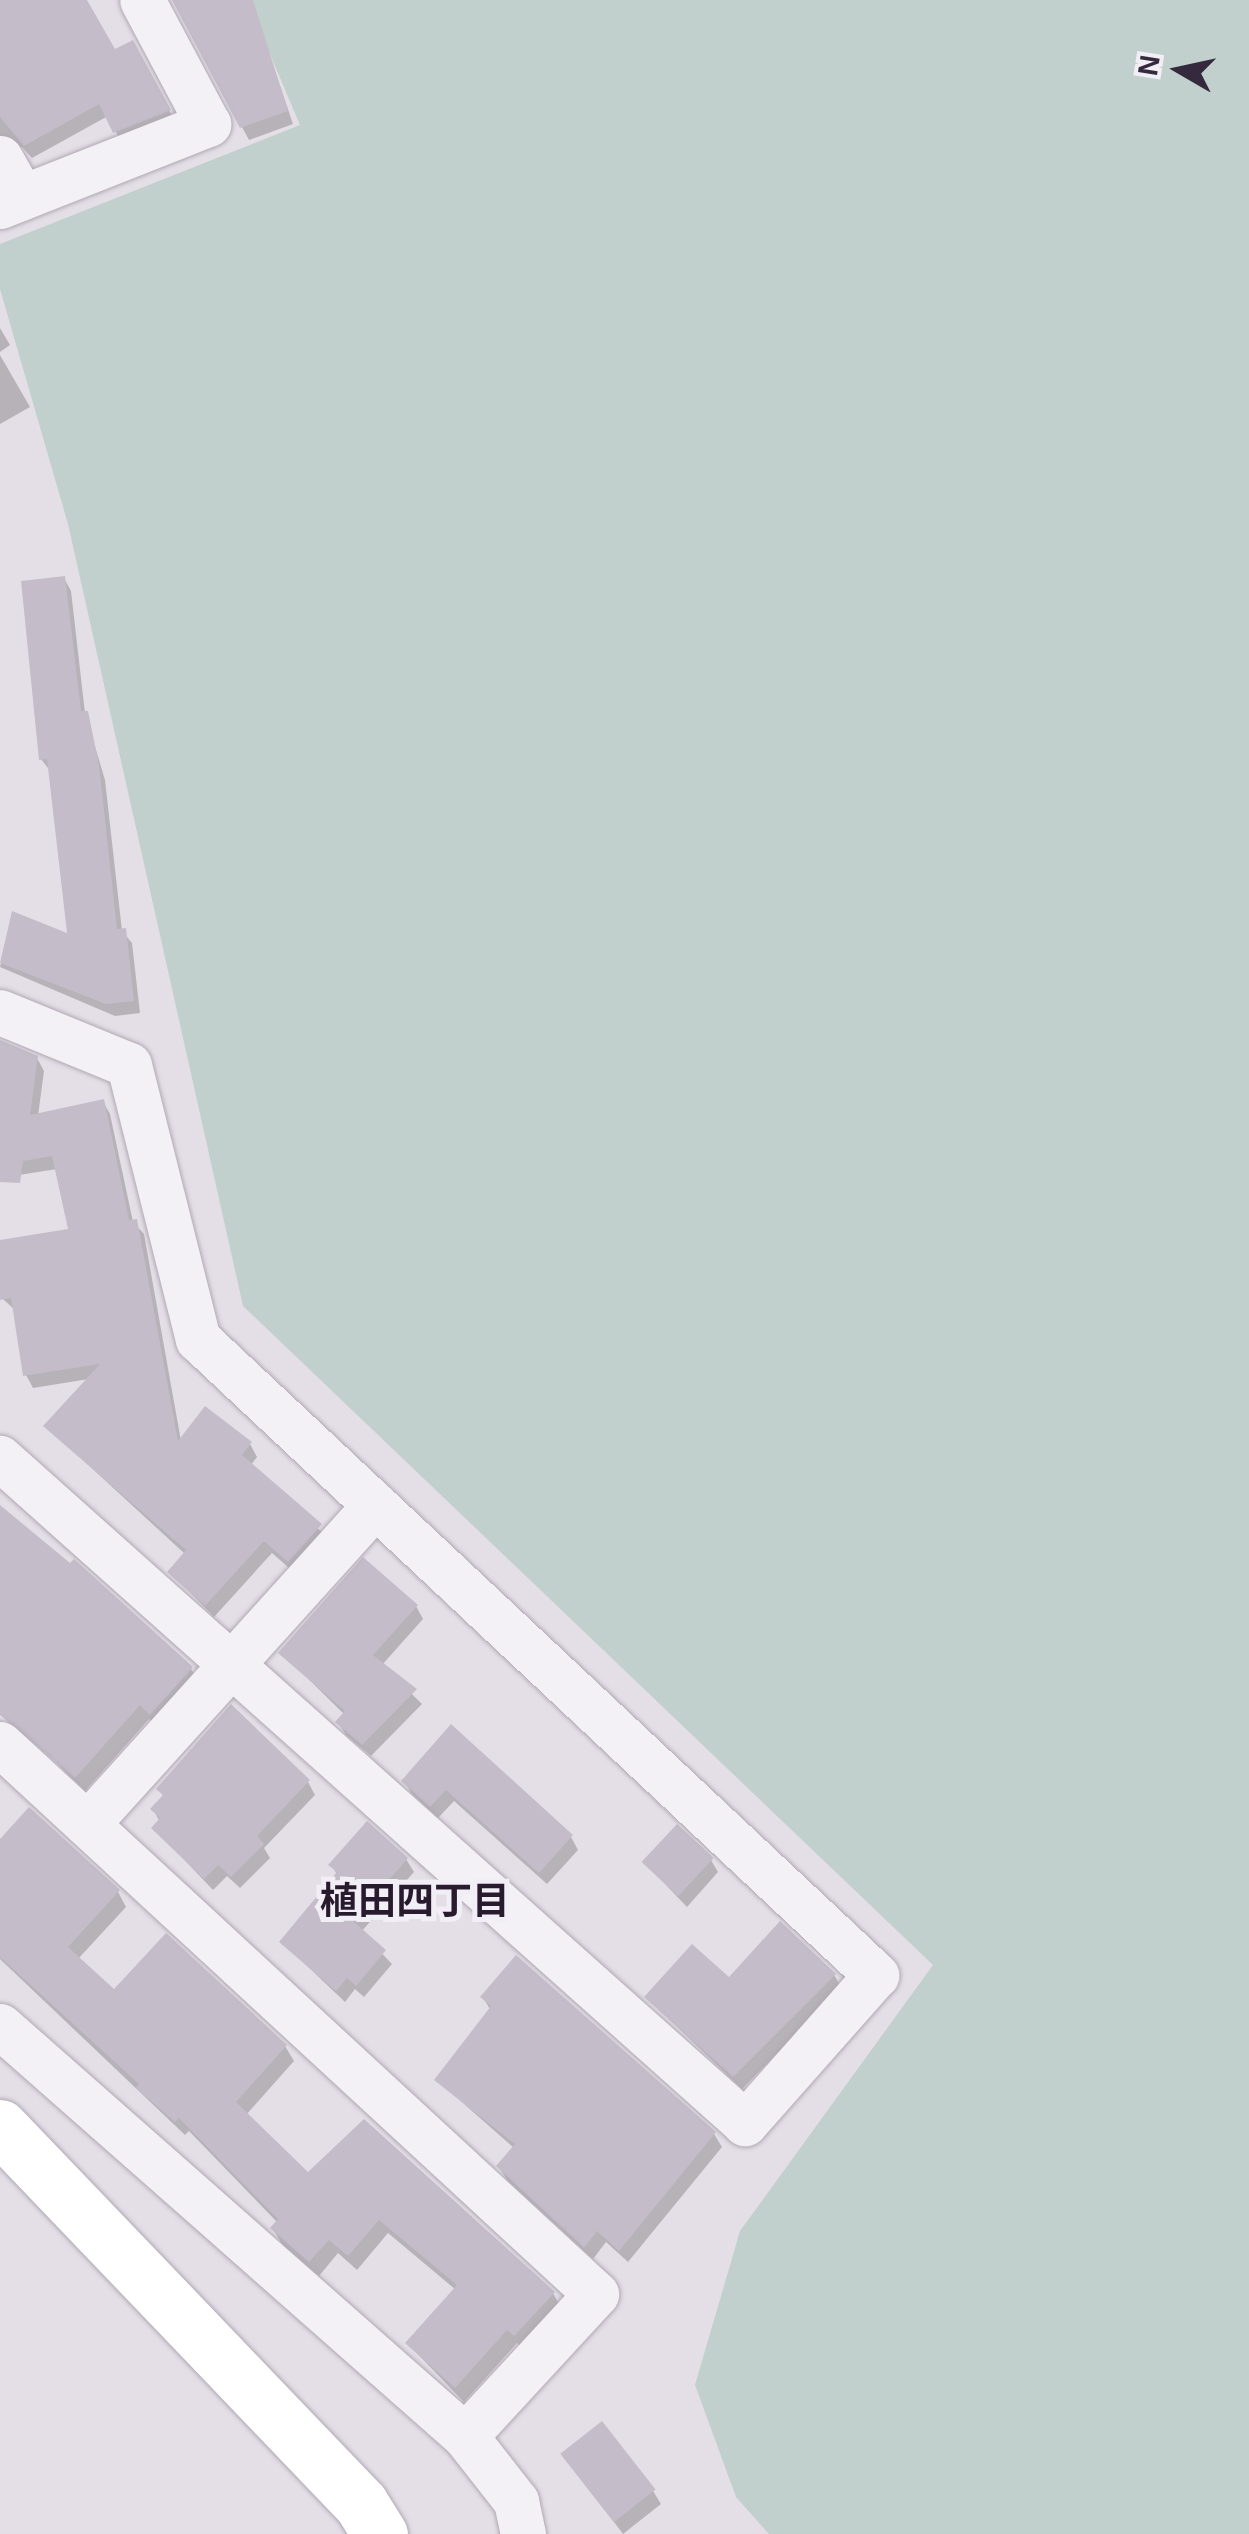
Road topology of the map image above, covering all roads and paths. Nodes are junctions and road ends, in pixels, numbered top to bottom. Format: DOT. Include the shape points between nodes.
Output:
graph roads {
  1 [pos="142,0"];
  2 [pos="0,158"];
  3 [pos="11,202"];
  4 [pos="0,1012"];
  5 [pos="0,1458"];
  6 [pos="375,1506"];
  7 [pos="231,1664"];
  8 [pos="0,1744"];
  9 [pos="87,1824"];
  10 [pos="0,2026"];
  11 [pos="0,2127"];
  12 [pos="464,2436"];
  13 [pos="380,2534"];
  14 [pos="523,2534"];
  1 -- 3 [label="street" via="208,124"];
  2 -- 3 [label="street"];
  4 -- 6 [label="street" via="129,1064 198,1339"];
  5 -- 7 [label="street"];
  6 -- 7 [label="street"];
  6 -- 7 [label="street" via="876,1975 745,2123"];
  7 -- 9 [label="street"];
  8 -- 9 [label="street"];
  9 -- 12 [label="street" via="596,2294"];
  10 -- 12 [label="street"];
  11 -- 13 [label="street" via="361,2504"];
  12 -- 14 [label="street" via="516,2501"];
}
